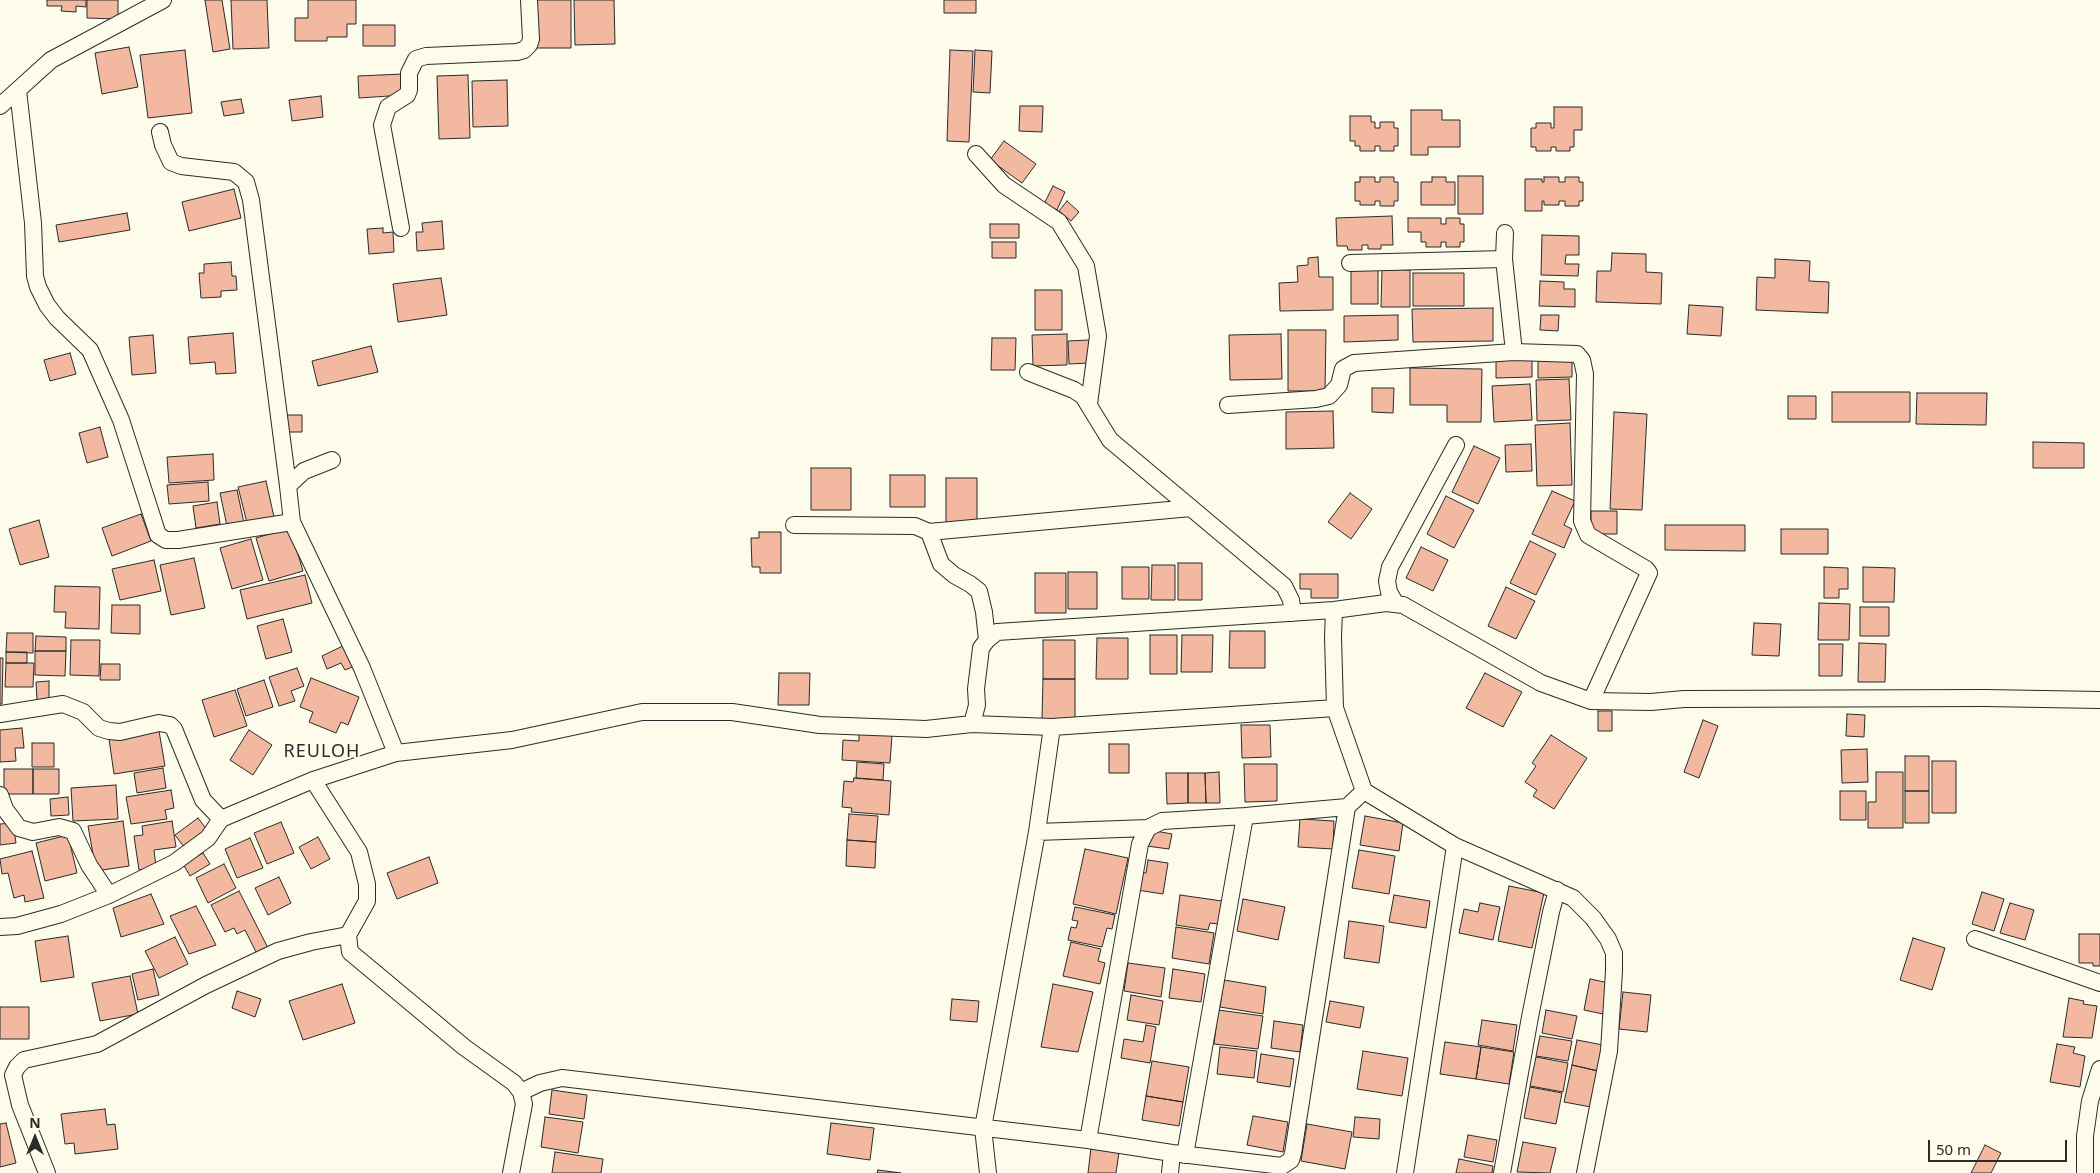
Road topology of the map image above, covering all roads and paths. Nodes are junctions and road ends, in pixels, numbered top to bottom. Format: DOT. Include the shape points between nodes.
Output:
graph roads {
  1 [pos="163,0"];
  2 [pos="529,0"];
  3 [pos="18,90"];
  4 [pos="0,106"];
  5 [pos="160,132"];
  6 [pos="976,154"];
  7 [pos="401,228"];
  8 [pos="1506,233"];
  9 [pos="1504,259"];
  10 [pos="1350,263"];
  11 [pos="1514,352"];
  12 [pos="1028,372"];
  13 [pos="1089,404"];
  14 [pos="1228,405"];
  15 [pos="1456,445"];
  16 [pos="332,460"];
  17 [pos="288,486"];
  18 [pos="1191,508"];
  19 [pos="292,522"];
  20 [pos="794,525"];
  21 [pos="929,532"];
  22 [pos="1391,604"];
  23 [pos="1334,610"];
  24 [pos="1293,612"];
  25 [pos="987,640"];
  26 [pos="1590,700"];
  27 [pos="2100,700"];
  28 [pos="1335,708"];
  29 [pos="0,714"];
  30 [pos="972,724"];
  31 [pos="1052,727"];
  32 [pos="396,753"];
  33 [pos="313,780"];
  34 [pos="1364,791"];
  35 [pos="0,795"];
  36 [pos="1347,807"];
  37 [pos="1245,816"];
  38 [pos="221,819"];
  39 [pos="1148,828"];
  40 [pos="1037,832"];
  41 [pos="1455,846"];
  42 [pos="1557,890"];
  43 [pos="109,895"];
  44 [pos="0,927"];
  45 [pos="348,935"];
  46 [pos="1975,939"];
  47 [pos="2100,983"];
  48 [pos="2100,1069"];
  49 [pos="521,1092"];
  50 [pos="983,1128"];
  51 [pos="1088,1140"];
  52 [pos="1178,1154"];
  53 [pos="1287,1168"];
  54 [pos="46,1173"];
  55 [pos="512,1173"];
  56 [pos="988,1173"];
  57 [pos="1170,1173"];
  58 [pos="1405,1173"];
  59 [pos="1502,1173"];
  60 [pos="1585,1173"];
  61 [pos="2085,1173"];
  1 -- 3 [label="street" via="51,60"];
  2 -- 7 [label="street" via="531,39 524,50 416,59 410,73 410,90 388,107 382,124"];
  3 -- 4 [label="street"];
  3 -- 19 [label="street" via="38,287 57,318 90,350 121,420 158,535 166,540 178,540"];
  5 -- 17 [label="street" via="171,162 234,172 246,182"];
  6 -- 13 [label="street" via="1004,185 1058,222 1086,266 1098,336"];
  8 -- 9 [label="street"];
  9 -- 10 [label="street"];
  9 -- 11 [label="street"];
  11 -- 14 [label="street" via="1354,363 1343,369 1339,385 1329,396"];
  11 -- 26 [label="street" via="1577,354 1582,360 1585,374 1582,521 1588,535 1649,573"];
  12 -- 13 [label="street" via="1074,390"];
  13 -- 18 [label="street" via="1110,440"];
  15 -- 22 [label="street" via="1390,567 1387,581"];
  16 -- 17 [label="street" via="304,471"];
  17 -- 19 [label="street"];
  18 -- 21 [label="street"];
  18 -- 24 [label="street" via="1284,586"];
  19 -- 32 [label="street" via="362,668"];
  20 -- 21 [label="street" via="915,526"];
  21 -- 25 [label="street" via="942,564 979,591"];
  22 -- 23 [label="street"];
  22 -- 26 [label="street" via="1404,605 1541,683"];
  23 -- 24 [label="street"];
  23 -- 28 [label="street"];
  24 -- 25 [label="street" via="997,632"];
  25 -- 30 [label="street" via="981,648 977,705"];
  26 -- 27 [label="street"];
  28 -- 31 [label="street"];
  28 -- 34 [label="street"];
  29 -- 38 [label="street" via="63,704 83,712 99,728 109,732 131,731 158,723 170,725 203,800"];
  30 -- 31 [label="street"];
  30 -- 32 [label="street" via="926,729 820,725 732,712 642,712 512,740"];
  31 -- 40 [label="street"];
  32 -- 33 [label="street"];
  33 -- 38 [label="street"];
  33 -- 45 [label="street" via="359,852 367,884 367,901"];
  34 -- 36 [label="street"];
  34 -- 41 [label="street"];
  35 -- 43 [label="street" via="5,809 19,828 33,832 66,827 72,830"];
  36 -- 37 [label="street"];
  36 -- 53 [label="street" via="1293,1153"];
  37 -- 39 [label="street" via="1162,821"];
  37 -- 52 [label="street"];
  38 -- 43 [label="street" via="208,838 174,863"];
  39 -- 40 [label="street"];
  39 -- 51 [label="street" via="1140,844"];
  40 -- 50 [label="street"];
  41 -- 42 [label="street"];
  41 -- 58 [label="street"];
  42 -- 59 [label="street"];
  42 -- 60 [label="street" via="1573,898 1593,918 1614,953 1609,1051"];
  43 -- 44 [label="street" via="61,914 17,926"];
  45 -- 49 [label="street" via="350,952 464,1047 514,1083"];
  45 -- 54 [label="street" via="278,951 206,985 97,1044 24,1060 13,1075 20,1106"];
  46 -- 47 [label="street"];
  48 -- 61 [label="street" via="2090,1101 2085,1136"];
  49 -- 50 [label="street" via="562,1078"];
  49 -- 55 [label="street" via="524,1104"];
  50 -- 51 [label="street"];
  50 -- 56 [label="street"];
  51 -- 52 [label="street"];
  52 -- 53 [label="street"];
  52 -- 57 [label="street"];
}
